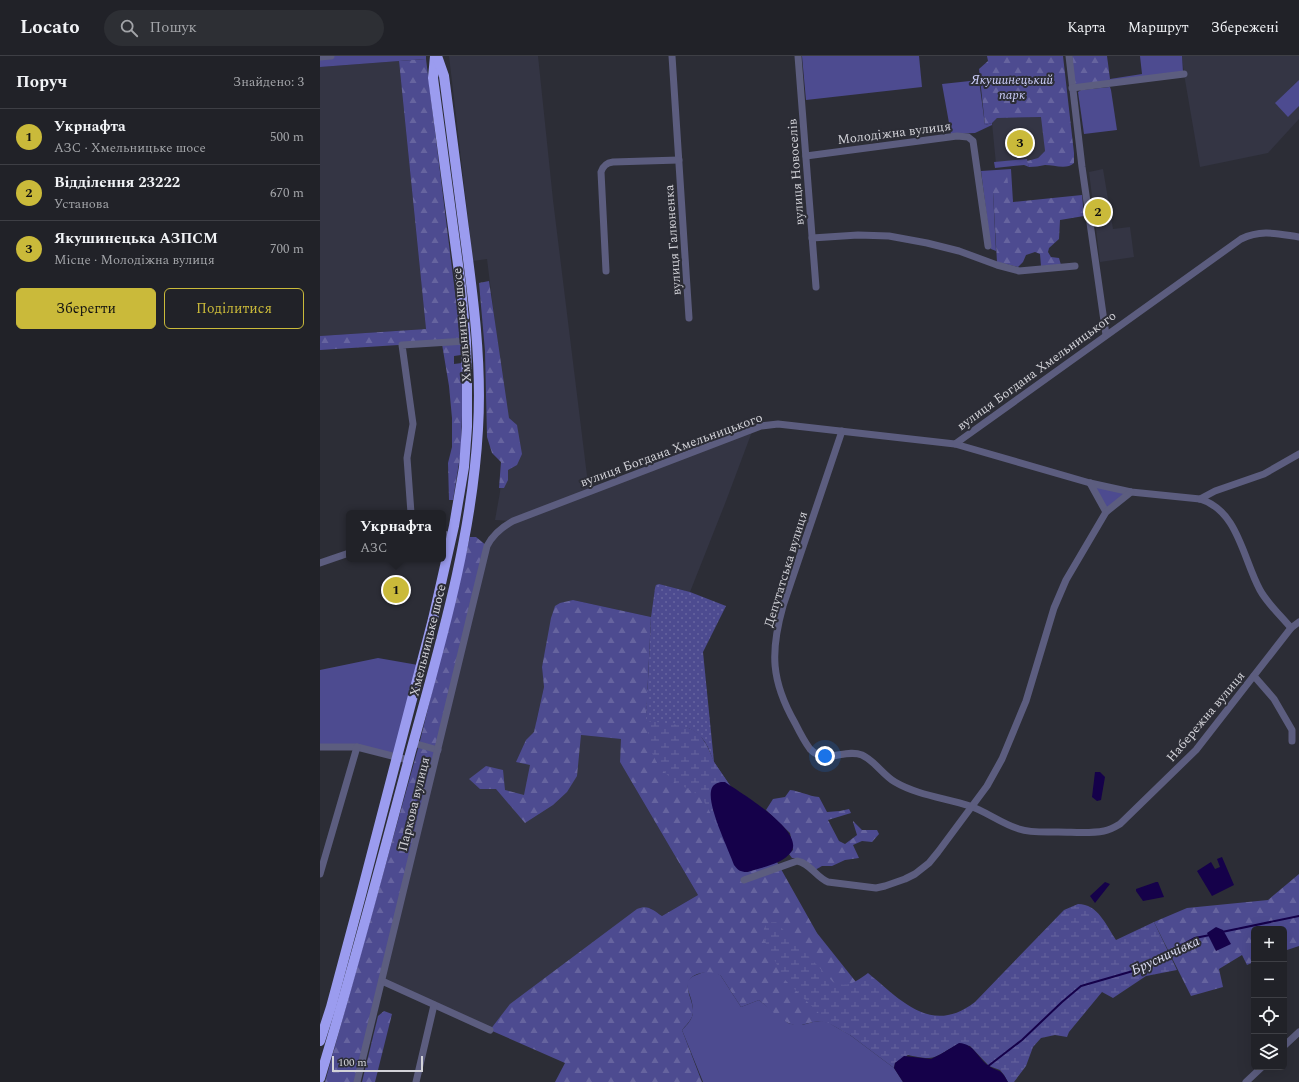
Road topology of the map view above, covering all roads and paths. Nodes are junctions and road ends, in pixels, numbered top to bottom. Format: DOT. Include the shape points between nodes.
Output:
graph roads {
  1 [pos="331,56"];
  2 [pos="436,56"];
  3 [pos="672,56"];
  4 [pos="798,56"];
  5 [pos="1069,56"];
  6 [pos="320,57"];
  7 [pos="1184,74"];
  8 [pos="1072,88"];
  9 [pos="806,156"];
  10 [pos="679,160"];
  11 [pos="1299,237"];
  12 [pos="812,238"];
  13 [pos="988,246"];
  14 [pos="1075,266"];
  15 [pos="606,271"];
  16 [pos="816,287"];
  17 [pos="689,318"];
  18 [pos="1106,335"];
  19 [pos="466,340"];
  20 [pos="842,431"];
  21 [pos="955,444"];
  22 [pos="1299,454"];
  23 [pos="1090,483"];
  24 [pos="1131,492"];
  25 [pos="1200,498"];
  26 [pos="412,510"];
  27 [pos="1106,512"];
  28 [pos="496,533"];
  29 [pos="448,535"];
  30 [pos="465,538"];
  31 [pos="446,546"];
  32 [pos="346,554"];
  33 [pos="443,562"];
  34 [pos="320,563"];
  35 [pos="1299,622"];
  36 [pos="1291,628"];
  37 [pos="1254,676"];
  38 [pos="1292,740"];
  39 [pos="413,743"];
  40 [pos="320,747"];
  41 [pos="358,747"];
  42 [pos="438,750"];
  43 [pos="397,757"];
  44 [pos="408,760"];
  45 [pos="971,807"];
  46 [pos="1088,833"];
  47 [pos="320,874"];
  48 [pos="744,880"];
  49 [pos="382,981"];
  50 [pos="434,1005"];
  51 [pos="490,1030"];
  52 [pos="1299,1032"];
  53 [pos="320,1042"];
  54 [pos="1287,1043"];
  55 [pos="1259,1070"];
  56 [pos="320,1078"];
  57 [pos="357,1082"];
  58 [pos="416,1082"];
  59 [pos="1246,1082"];
  1 -- 6 [label="street"];
  2 -- 19 [label="highway, Хмельницьке шосе" via="433,78"];
  2 -- 30 [label="highway, Хмельницьке шосе" via="444,76 478,349 478,427"];
  3 -- 10 [label="street, вулиця Галюненка"];
  4 -- 9 [label="street, вулиця Новоселів"];
  5 -- 8 [label="street"];
  7 -- 8 [label="street"];
  8 -- 18 [label="street"];
  9 -- 12 [label="street, вулиця Новоселів"];
  9 -- 13 [label="street, Молодіжна вулиця" via="958,136 968,137 973,141"];
  10 -- 15 [label="street" via="613,162 602,167"];
  10 -- 17 [label="street, вулиця Галюненка"];
  11 -- 18 [label="street, вулиця Богдана Хмельницького" via="1261,232 1241,239"];
  12 -- 14 [label="street" via="889,236 959,251 1019,270"];
  12 -- 16 [label="street, вулиця Новоселів"];
  18 -- 21 [label="street, вулиця Богдана Хмельницького"];
  19 -- 26 [label="street" via="402,346 413,424 407,458"];
  19 -- 29 [label="highway, Хмельницьке шосе" via="468,382 464,467"];
  20 -- 21 [label="street, вулиця Богдана Хмельницького"];
  20 -- 28 [label="street, вулиця Богдана Хмельницького" via="778,424 761,426 513,521"];
  20 -- 45 [label="street, Депутатська вулиця" via="779,623 775,671 781,696 808,746 818,754 860,754 894,782"];
  21 -- 23 [label="street"];
  22 -- 25 [label="street" via="1264,474"];
  23 -- 24 [label="street"];
  23 -- 27 [label="street"];
  24 -- 25 [label="street"];
  24 -- 27 [label="street"];
  25 -- 36 [label="street" via="1214,504 1234,530 1261,591"];
  27 -- 45 [label="street" via="1066,580 1054,608 1032,685 1018,723 997,769"];
  28 -- 42 [label="street, Паркова вулиця" via="487,546"];
  29 -- 30 [label="highway"];
  29 -- 31 [label="highway, Хмельницьке шосе"];
  30 -- 39 [label="highway, Хмельницьке шосе" via="446,623"];
  32 -- 34 [label="street"];
  33 -- 43 [label="highway, Хмельницьке шосе" via="433,619"];
  35 -- 36 [label="street, Набережна вулиця"];
  36 -- 37 [label="street, Набережна вулиця"];
  37 -- 38 [label="street" via="1274,699 1292,730"];
  37 -- 46 [label="street, Набережна вулиця" via="1196,750 1120,824 1105,831"];
  39 -- 42 [label="street"];
  39 -- 44 [label="highway, Хмельницьке шосе"];
  40 -- 41 [label="street"];
  41 -- 43 [label="street"];
  41 -- 47 [label="street"];
  42 -- 49 [label="street, Паркова вулиця"];
  43 -- 44 [label="street"];
  43 -- 53 [label="highway, Хмельницьке шосе"];
  44 -- 56 [label="highway, Хмельницьке шосе" via="341,1010"];
  45 -- 46 [label="street, Депутатська вулиця" via="1024,831"];
  45 -- 48 [label="street" via="929,863 915,874 885,886 876,888 828,882 802,862 796,861"];
  49 -- 50 [label="street"];
  49 -- 57 [label="street, Паркова вулиця"];
  50 -- 51 [label="street"];
  50 -- 58 [label="street"];
  52 -- 54 [label="street"];
  55 -- 59 [label="street"];
}
